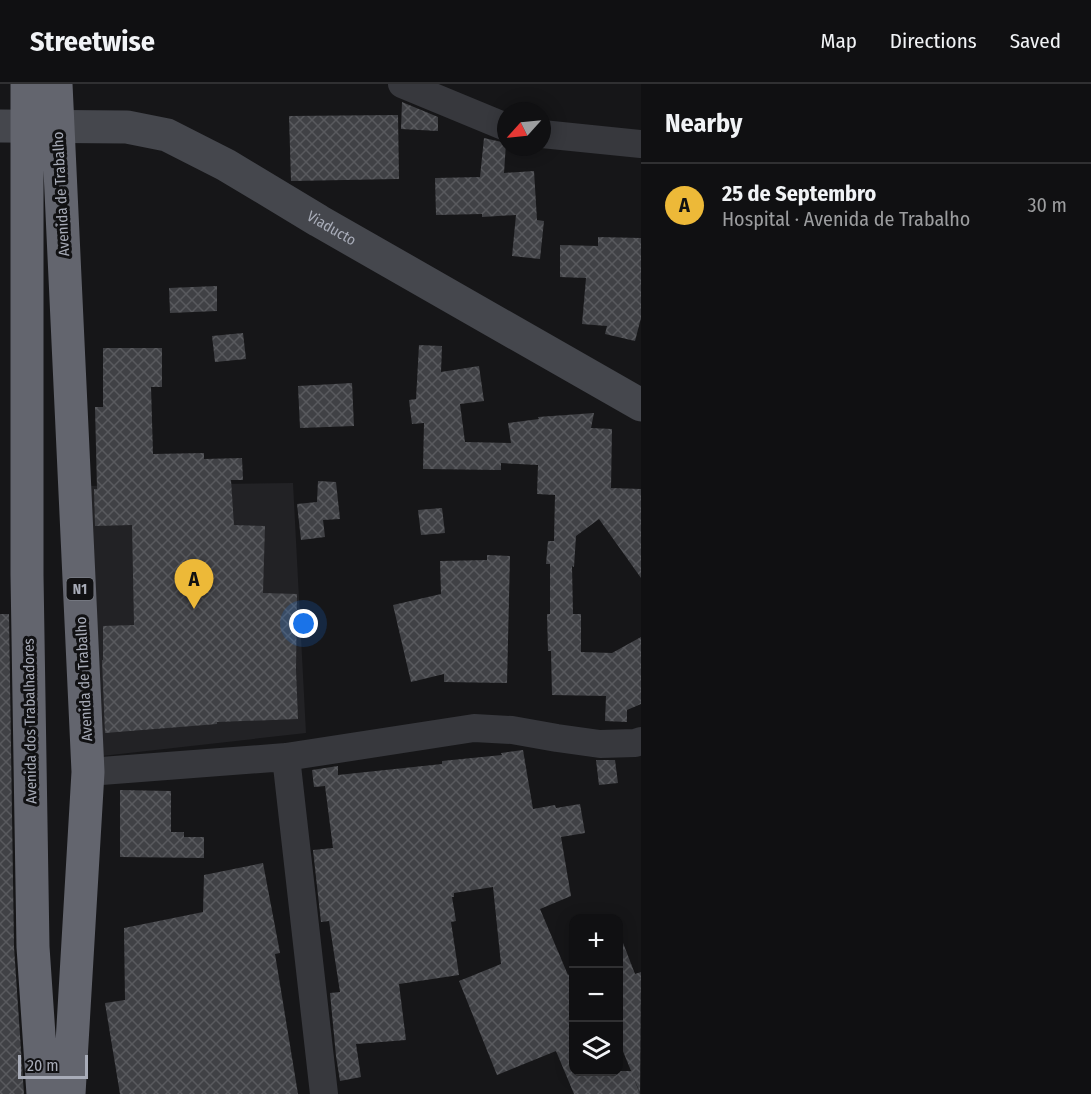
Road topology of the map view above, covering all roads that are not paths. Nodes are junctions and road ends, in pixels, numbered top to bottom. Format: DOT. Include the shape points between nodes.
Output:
graph roads {
  1 [pos="27,84"];
  2 [pos="56,84"];
  3 [pos="402,84"];
  4 [pos="497,123"];
  5 [pos="0,126"];
  6 [pos="551,135"];
  7 [pos="641,144"];
  8 [pos="27,347"];
  9 [pos="641,405"];
  10 [pos="641,741"];
  11 [pos="286,757"];
  12 [pos="88,772"];
  13 [pos="43,1094"];
  14 [pos="69,1094"];
  15 [pos="324,1094"];
  1 -- 8 [label="highway, Avenida de Trabalho"];
  2 -- 12 [label="highway, Avenida de Trabalho / N1"];
  3 -- 4 [label="street"];
  5 -- 9 [label="street, Viaducto" via="127,128 167,135 226,165"];
  6 -- 7 [label="street"];
  8 -- 13 [label="highway, Avenida dos Trabalhadores" via="33,935"];
  10 -- 11 [label="street" via="600,744 474,728"];
  11 -- 12 [label="street"];
  11 -- 15 [label="street"];
  12 -- 14 [label="highway, Avenida de Trabalho / N1"];
}
